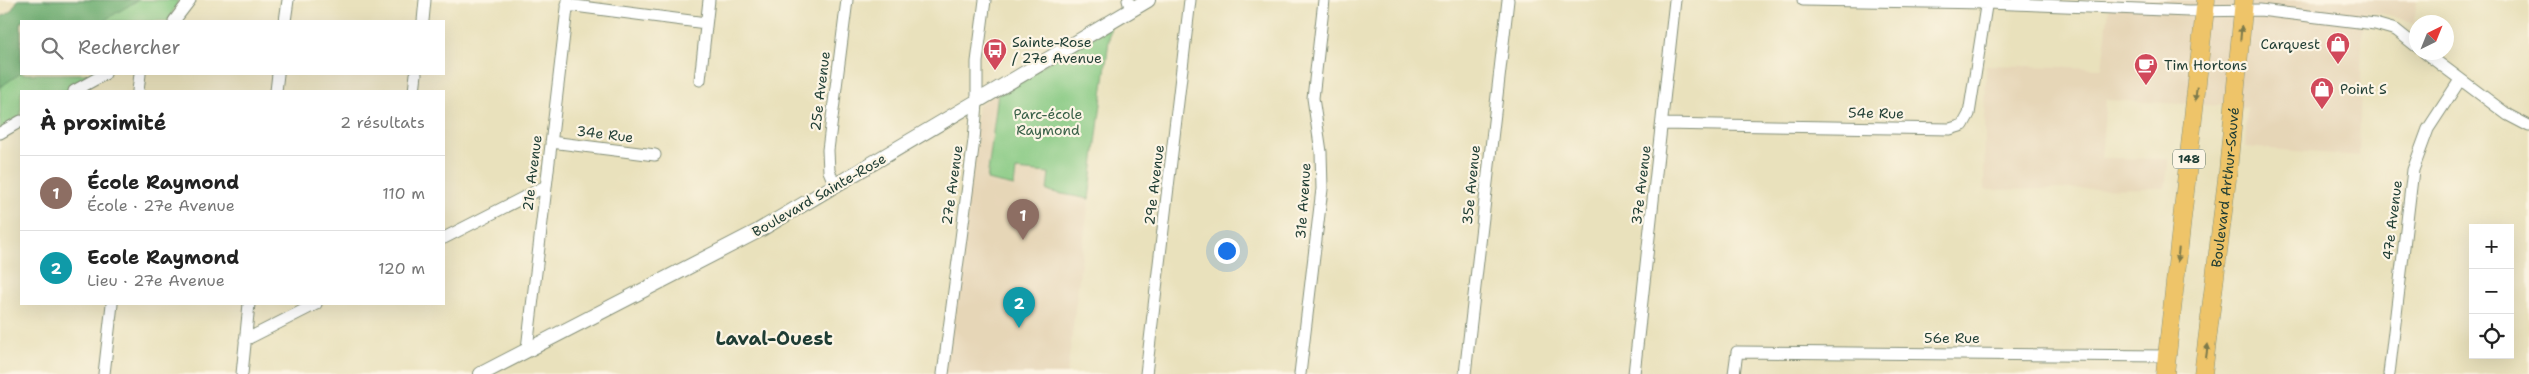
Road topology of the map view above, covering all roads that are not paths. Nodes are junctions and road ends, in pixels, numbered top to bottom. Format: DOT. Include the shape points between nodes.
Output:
graph roads {
  1 [pos="190,0"];
  2 [pos="288,0"];
  3 [pos="425,0"];
  4 [pos="709,0"];
  5 [pos="847,0"];
  6 [pos="985,0"];
  7 [pos="1148,0"];
  8 [pos="1190,0"];
  9 [pos="1324,0"];
  10 [pos="1508,0"];
  11 [pos="1675,0"];
  12 [pos="1803,0"];
  13 [pos="1987,2"];
  14 [pos="568,3"];
  15 [pos="1130,5"];
  16 [pos="2206,5"];
  17 [pos="2243,5"];
  18 [pos="175,20"];
  19 [pos="285,20"];
  20 [pos="423,20"];
  21 [pos="706,23"];
  22 [pos="2409,40"];
  23 [pos="2434,60"];
  24 [pos="103,75"];
  25 [pos="140,75"];
  26 [pos="278,75"];
  27 [pos="416,75"];
  28 [pos="700,80"];
  29 [pos="2460,80"];
  30 [pos="76,90"];
  31 [pos="138,90"];
  32 [pos="276,90"];
  33 [pos="414,90"];
  34 [pos="978,102"];
  35 [pos="20,122"];
  36 [pos="1663,124"];
  37 [pos="2529,126"];
  38 [pos="0,133"];
  39 [pos="551,142"];
  40 [pos="655,155"];
  41 [pos="546,186"];
  42 [pos="835,186"];
  43 [pos="445,237"];
  44 [pos="112,305"];
  45 [pos="249,305"];
  46 [pos="314,305"];
  47 [pos="245,340"];
  48 [pos="527,350"];
  49 [pos="2167,356"];
  50 [pos="104,374"];
  51 [pos="242,374"];
  52 [pos="481,374"];
  53 [pos="943,374"];
  54 [pos="1146,374"];
  55 [pos="1300,374"];
  56 [pos="1465,374"];
  57 [pos="1634,374"];
  58 [pos="1734,374"];
  59 [pos="2165,374"];
  60 [pos="2203,374"];
  61 [pos="2389,374"];
  1 -- 18 [label="street"];
  2 -- 19 [label="street"];
  3 -- 20 [label="street"];
  4 -- 21 [label="street"];
  5 -- 42 [label="street, 25e Avenue" via="828,150 829,172"];
  6 -- 34 [label="street, 27e Avenue" via="977,62"];
  7 -- 15 [label="street, Boulevard Sainte-Rose"];
  8 -- 54 [label="street, 29e Avenue"];
  9 -- 55 [label="street, 31e Avenue" via="1313,98 1322,152 1322,189"];
  10 -- 56 [label="street, 35e Avenue"];
  11 -- 36 [label="street, 37e Avenue"];
  12 -- 13 [label="street"];
  13 -- 16 [label="street"];
  13 -- 36 [label="street, 54e Rue" via="1969,114 1963,125 1950,129"];
  14 -- 21 [label="street"];
  14 -- 39 [label="street, 21e Avenue"];
  15 -- 34 [label="street, Boulevard Sainte-Rose"];
  16 -- 17 [label="street"];
  16 -- 49 [label="main road, 148, one-way"];
  17 -- 22 [label="street" via="2375,24 2396,30"];
  60 -- 17 [label="main road, Boulevard Arthur-Sauvé, one-way" via="2224,208"];
  21 -- 28 [label="street"];
  23 -- 29 [label="street"];
  24 -- 30 [label="street"];
  25 -- 31 [label="street"];
  26 -- 32 [label="street"];
  27 -- 33 [label="street"];
  29 -- 37 [label="street"];
  29 -- 61 [label="street, 47e Avenue" via="2428,129 2413,170"];
  34 -- 42 [label="street, Boulevard Sainte-Rose"];
  34 -- 53 [label="street, 27e Avenue"];
  35 -- 38 [label="street"];
  36 -- 57 [label="street, 37e Avenue"];
  39 -- 40 [label="street, 34e Rue"];
  39 -- 41 [label="street, 21e Avenue"];
  41 -- 43 [label="street"];
  41 -- 48 [label="street, 21e Avenue"];
  42 -- 48 [label="street, Boulevard Sainte-Rose" via="758,231"];
  44 -- 50 [label="street"];
  45 -- 47 [label="street"];
  46 -- 47 [label="street"];
  47 -- 51 [label="street"];
  48 -- 52 [label="street, Boulevard Sainte-Rose"];
  49 -- 58 [label="street, 56e Rue" via="1737,352"];
  49 -- 59 [label="main road, 148"];
}
